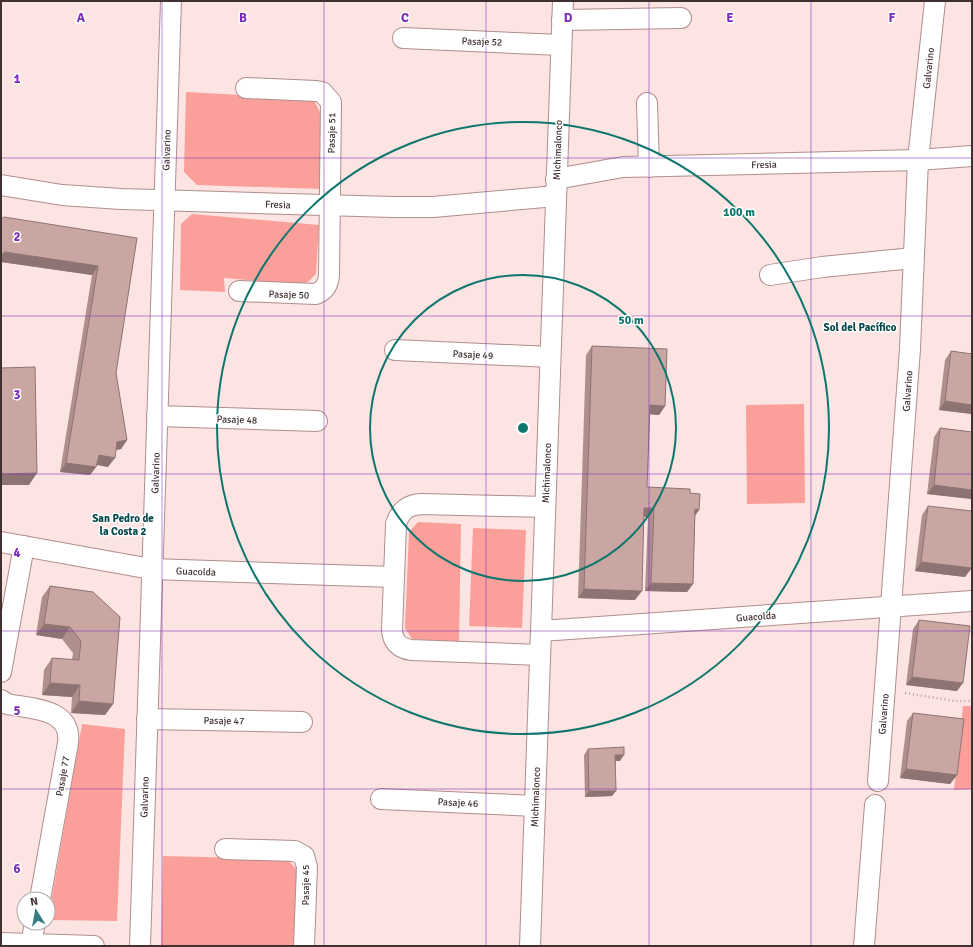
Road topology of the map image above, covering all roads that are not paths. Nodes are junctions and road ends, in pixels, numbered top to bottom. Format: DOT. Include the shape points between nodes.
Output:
graph roads {
  1 [pos="171,1"];
  2 [pos="935,1"];
  3 [pos="562,10"];
  4 [pos="681,18"];
  5 [pos="403,38"];
  6 [pos="561,45"];
  7 [pos="246,88"];
  8 [pos="647,103"];
  9 [pos="972,156"];
  10 [pos="918,160"];
  11 [pos="649,167"];
  12 [pos="1,185"];
  13 [pos="556,188"];
  14 [pos="164,201"];
  15 [pos="330,206"];
  16 [pos="913,258"];
  17 [pos="770,275"];
  18 [pos="239,291"];
  19 [pos="395,350"];
  20 [pos="550,357"];
  21 [pos="157,416"];
  22 [pos="317,421"];
  23 [pos="545,507"];
  24 [pos="1,542"];
  25 [pos="24,546"];
  26 [pos="151,569"];
  27 [pos="394,577"];
  28 [pos="972,601"];
  29 [pos="892,606"];
  30 [pos="540,631"];
  31 [pos="540,655"];
  32 [pos="1,672"];
  33 [pos="1,700"];
  34 [pos="147,720"];
  35 [pos="302,722"];
  36 [pos="878,781"];
  37 [pos="381,799"];
  38 [pos="875,805"];
  39 [pos="535,806"];
  40 [pos="225,849"];
  41 [pos="41,891"];
  42 [pos="33,931"];
  43 [pos="1,943"];
  44 [pos="31,944"];
  45 [pos="94,946"];
  46 [pos="140,946"];
  47 [pos="304,946"];
  48 [pos="530,946"];
  49 [pos="864,946"];
  1 -- 14 [label="street, Galvarino"];
  2 -- 10 [label="street, Galvarino"];
  3 -- 4 [label="street"];
  3 -- 6 [label="street, Michimalonco"];
  5 -- 6 [label="street, Pasaje 52"];
  6 -- 13 [label="street, Michimalonco"];
  7 -- 15 [label="street, Pasaje 51" via="316,91 328,96 332,109"];
  8 -- 11 [label="street"];
  9 -- 10 [label="street, Fresia"];
  10 -- 11 [label="street, Fresia"];
  10 -- 16 [label="street, Galvarino"];
  11 -- 13 [label="street, Fresia" via="598,170"];
  12 -- 14 [label="street, Fresia" via="62,195"];
  13 -- 15 [label="street, Fresia" via="433,207"];
  13 -- 20 [label="street, Michimalonco"];
  14 -- 15 [label="street, Fresia"];
  14 -- 21 [label="street, Galvarino"];
  15 -- 18 [label="street, Pasaje 50" via="328,281 324,290 311,295"];
  16 -- 17 [label="street"];
  16 -- 29 [label="street, Galvarino" via="910,348"];
  19 -- 20 [label="street, Pasaje 49"];
  20 -- 23 [label="street, Michimalonco"];
  21 -- 22 [label="street, Pasaje 48"];
  21 -- 26 [label="street, Galvarino"];
  23 -- 27 [label="street" via="421,504 408,506 396,524"];
  23 -- 30 [label="street, Michimalonco"];
  24 -- 25 [label="street, Guacolda"];
  25 -- 26 [label="street, Guacolda"];
  25 -- 32 [label="street"];
  26 -- 27 [label="street, Guacolda"];
  26 -- 34 [label="street, Galvarino"];
  27 -- 31 [label="street" via="392,635 397,644 404,649"];
  28 -- 29 [label="street, Guacolda"];
  29 -- 30 [label="street, Guacolda"];
  29 -- 36 [label="street, Galvarino"];
  30 -- 31 [label="street, Michimalonco"];
  31 -- 39 [label="street, Michimalonco"];
  33 -- 41 [label="street, Pasaje 77" via="7,704 51,712 58,716 68,729 68,743"];
  34 -- 35 [label="street, Pasaje 47"];
  34 -- 46 [label="street, Galvarino"];
  37 -- 39 [label="street, Pasaje 46"];
  38 -- 49 [label="street"];
  39 -- 48 [label="street, Michimalonco"];
  40 -- 47 [label="street, Pasaje 45" via="294,851 304,856 307,867"];
  42 -- 44 [label="street"];
  43 -- 44 [label="street"];
  44 -- 45 [label="street"];
}
